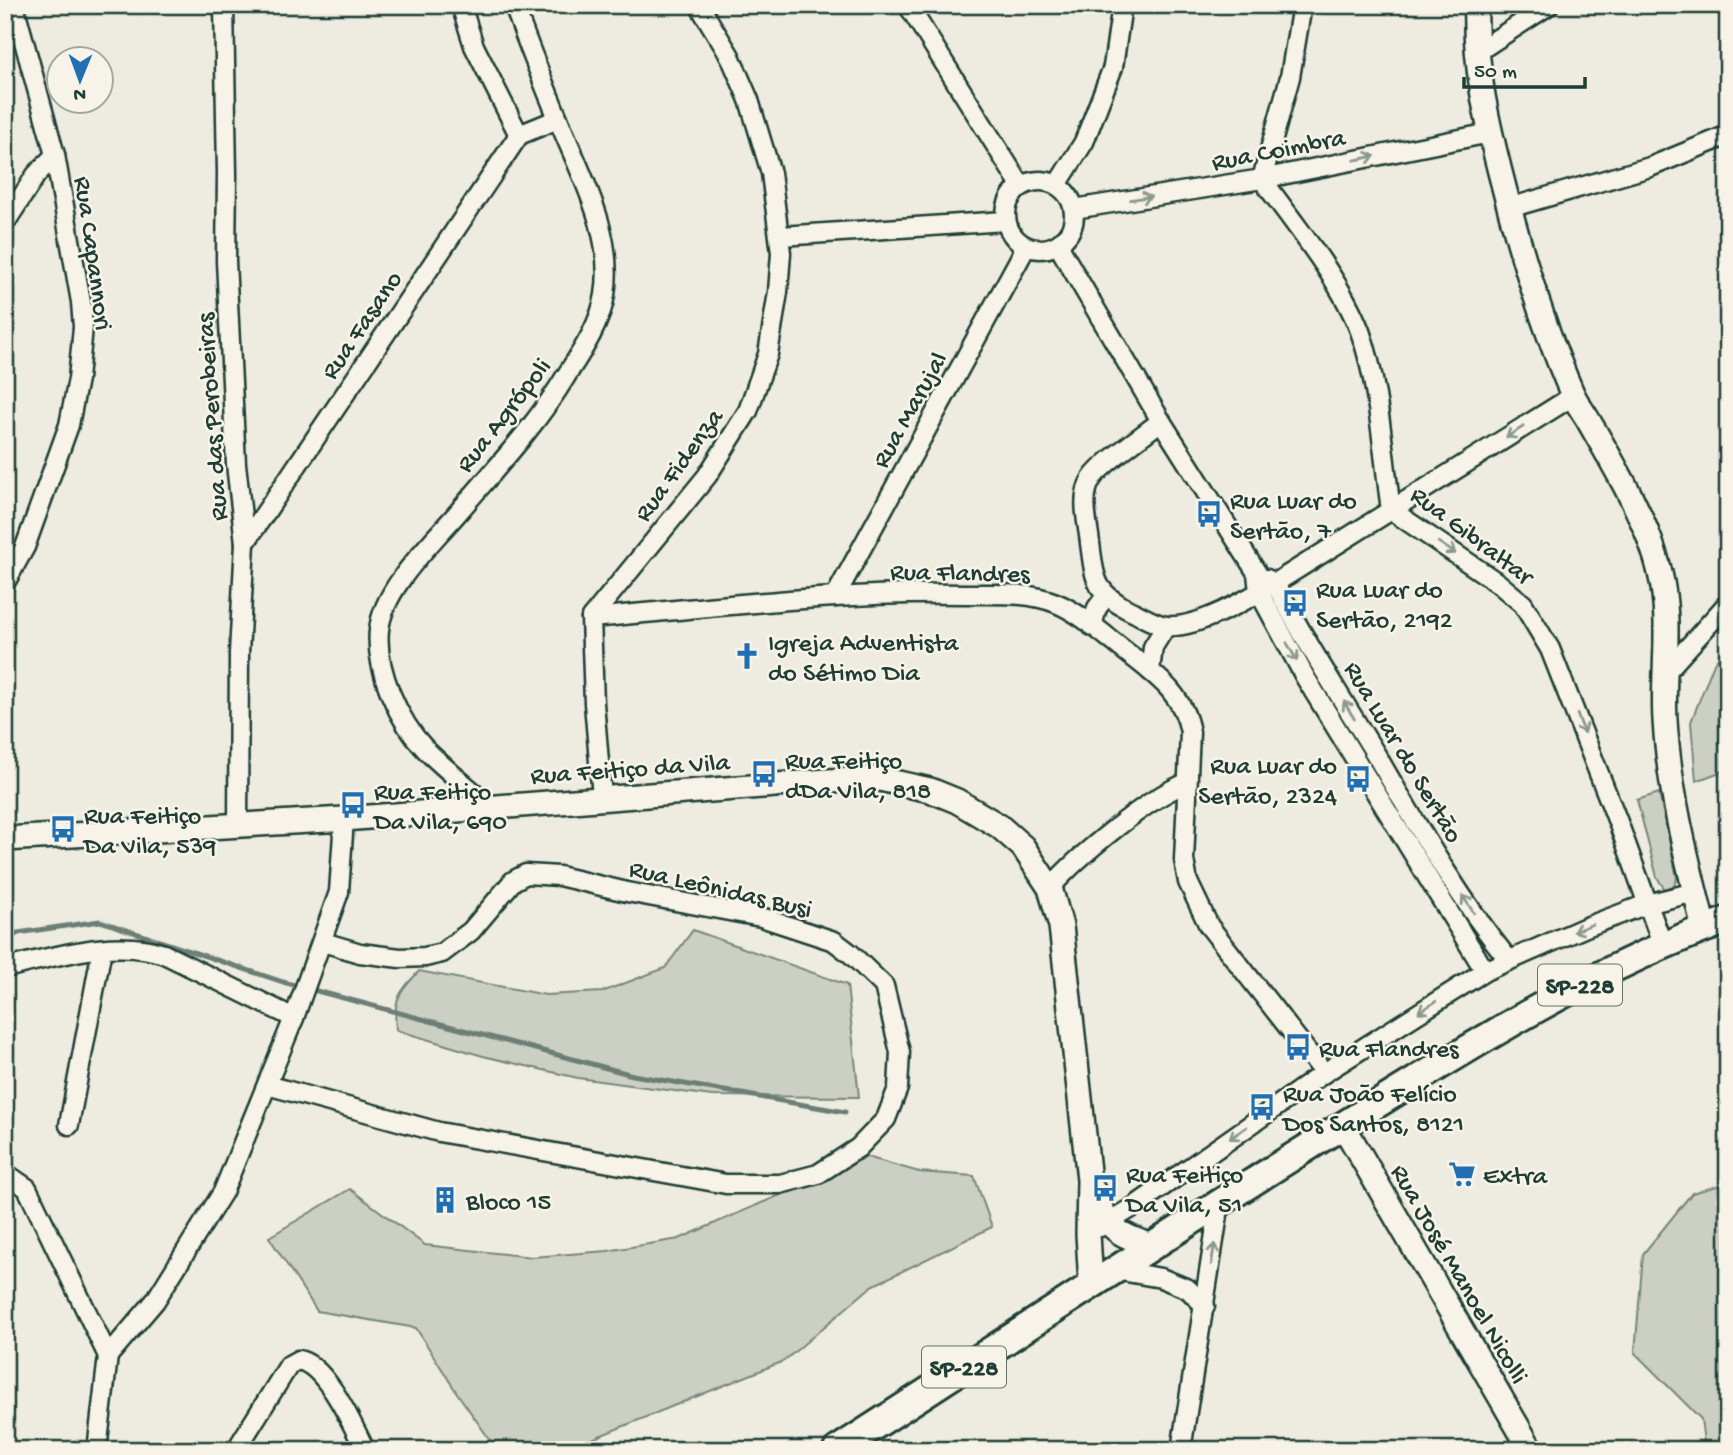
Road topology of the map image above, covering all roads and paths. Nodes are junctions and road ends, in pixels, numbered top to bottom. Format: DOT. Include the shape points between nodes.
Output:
graph roads {
  1 [pos="14,5"];
  2 [pos="224,5"];
  3 [pos="461,5"];
  4 [pos="514,5"];
  5 [pos="699,5"];
  6 [pos="908,5"];
  7 [pos="1108,5"];
  8 [pos="1122,5"];
  9 [pos="1302,5"];
  10 [pos="1476,5"];
  11 [pos="1549,5"];
  12 [pos="1118,30"];
  13 [pos="1477,52"];
  14 [pos="558,119"];
  15 [pos="1490,133"];
  16 [pos="519,135"];
  17 [pos="1728,135"];
  18 [pos="55,155"];
  19 [pos="1262,179"];
  20 [pos="1057,185"];
  21 [pos="1021,186"];
  22 [pos="1509,208"];
  23 [pos="1074,209"];
  24 [pos="1005,221"];
  25 [pos="5,223"];
  26 [pos="780,236"];
  27 [pos="1058,245"];
  28 [pos="1026,247"];
  29 [pos="1573,396"];
  30 [pos="1161,421"];
  31 [pos="1391,510"];
  32 [pos="245,543"];
  33 [pos="5,583"];
  34 [pos="1267,588"];
  35 [pos="1106,596"];
  36 [pos="835,597"];
  37 [pos="1728,603"];
  38 [pos="592,618"];
  39 [pos="1093,626"];
  40 [pos="1166,626"];
  41 [pos="1150,671"];
  42 [pos="1664,674"];
  43 [pos="1187,783"];
  44 [pos="602,797"];
  45 [pos="490,806"];
  46 [pos="344,819"];
  47 [pos="238,825"];
  48 [pos="1426,837"];
  49 [pos="5,839"];
  50 [pos="1411,849"];
  51 [pos="1051,888"];
  52 [pos="1695,892"];
  53 [pos="1647,904"];
  54 [pos="1716,924"];
  55 [pos="323,942"];
  56 [pos="1663,946"];
  57 [pos="102,949"];
  58 [pos="1508,959"];
  59 [pos="5,968"];
  60 [pos="1485,971"];
  61 [pos="294,1018"];
  62 [pos="1324,1073"];
  63 [pos="267,1085"];
  64 [pos="69,1125"];
  65 [pos="1343,1125"];
  66 [pos="5,1173"];
  67 [pos="1220,1202"];
  68 [pos="1097,1228"];
  69 [pos="1152,1246"];
  70 [pos="1115,1270"];
  71 [pos="1091,1284"];
  72 [pos="1205,1306"];
  73 [pos="108,1356"];
  74 [pos="97,1450"];
  75 [pos="236,1450"];
  76 [pos="365,1450"];
  77 [pos="837,1450"];
  78 [pos="1181,1450"];
  79 [pos="1531,1450"];
  1 -- 18 [label="street, Rua Capannori"];
  2 -- 32 [label="street, Rua das Perobeiras" via="226,261 236,464"];
  3 -- 16 [label="street" via="474,46"];
  4 -- 14 [label="street, Rua Agrópoli"];
  5 -- 26 [label="street, Rua Fidenza" via="730,56 749,100 771,173"];
  6 -- 21 [label="street"];
  7 -- 12 [label="street"];
  8 -- 12 [label="street"];
  9 -- 19 [label="street" via="1290,77"];
  10 -- 13 [label="street"];
  11 -- 13 [label="street"];
  12 -- 20 [label="street" via="1113,67 1097,111"];
  13 -- 15 [label="street"];
  14 -- 16 [label="street"];
  14 -- 45 [label="street, Rua Agrópoli" via="605,244 605,297 596,324 555,395 407,571 386,606 379,630 381,661 393,704 425,749"];
  19 -- 15 [label="street, Rua Coimbra, one-way"];
  15 -- 22 [label="street"];
  16 -- 32 [label="street, Rua Fasano"];
  17 -- 22 [label="street" via="1650,167"];
  18 -- 25 [label="street"];
  18 -- 33 [label="street, Rua Capannori" via="82,317 78,379 52,474 25,547"];
  23 -- 19 [label="street, Rua Coimbra, one-way"];
  19 -- 31 [label="street, Rua Gibraltar" via="1347,302 1360,331 1371,367"];
  20 -- 21 [label="street" via="1039,181"];
  20 -- 23 [label="street"];
  21 -- 24 [label="street" via="1008,201"];
  22 -- 29 [label="street" via="1528,277"];
  23 -- 27 [label="street" via="1074,223"];
  24 -- 26 [label="street"];
  24 -- 28 [label="street" via="1014,239"];
  26 -- 38 [label="street, Rua Fidenza" via="778,292 768,354 748,411 707,476"];
  27 -- 28 [label="street" via="1042,250"];
  27 -- 30 [label="street, Rua Luar do Sertão"];
  28 -- 36 [label="street, Rua Marujal"];
  29 -- 31 [label="street, one-way"];
  29 -- 42 [label="street" via="1648,533 1661,574"];
  30 -- 34 [label="street, Rua Luar do Sertão"];
  30 -- 35 [label="street" via="1096,473 1086,490 1094,569"];
  31 -- 34 [label="street"];
  31 -- 53 [label="street, Rua Gibraltar, one-way" via="1523,604 1550,649"];
  32 -- 47 [label="street, Rua das Perobeiras"];
  34 -- 40 [label="street" via="1202,619"];
  48 -- 34 [label="street, Rua Luar do Sertão, one-way" via="1303,635"];
  34 -- 50 [label="street, Rua Luar do Sertão, one-way" via="1306,677"];
  35 -- 39 [label="street"];
  35 -- 40 [label="street"];
  36 -- 38 [label="street, Rua Flandres"];
  36 -- 39 [label="street, Rua Flandres" via="926,593 1036,597 1058,604"];
  37 -- 42 [label="street"];
  38 -- 44 [label="street"];
  39 -- 41 [label="street, Rua Flandres"];
  40 -- 41 [label="street" via="1153,648"];
  41 -- 43 [label="street, Rua Flandres" via="1174,693 1187,714"];
  42 -- 52 [label="street" via="1671,777"];
  43 -- 51 [label="street" via="1163,794 1120,826"];
  43 -- 62 [label="street, Rua Flandres" via="1184,859 1197,902 1209,926"];
  44 -- 45 [label="street, Rua Feitiço da Vila"];
  44 -- 51 [label="street, Rua Feitiço da Vila" via="880,779 930,790 999,826 1023,847"];
  45 -- 46 [label="street, Rua Feitiço da Vila"];
  46 -- 47 [label="street, Rua Feitiço da Vila"];
  46 -- 55 [label="street" via="339,892"];
  47 -- 49 [label="street, Rua Feitiço da Vila"];
  48 -- 50 [label="street"];
  58 -- 48 [label="street, Rua Luar do Sertão, one-way"];
  50 -- 60 [label="street, Rua Luar do Sertão"];
  51 -- 68 [label="street, Rua Feitiço da Vila" via="1061,926"];
  52 -- 53 [label="street"];
  52 -- 54 [label="street"];
  53 -- 56 [label="street, Rua Gibraltar"];
  53 -- 58 [label="street, one-way"];
  54 -- 56 [label="main road, SP-228"];
  55 -- 61 [label="street"];
  55 -- 63 [label="street, Rua Leônidas Busi" via="400,958 442,953 471,931 513,881 526,874 559,876 761,917 834,941 884,986 900,1052 898,1088 886,1119 858,1148 818,1174 780,1184 726,1184 439,1132"];
  56 -- 65 [label="main road, SP-228" via="1563,993"];
  57 -- 59 [label="street"];
  57 -- 61 [label="street" via="123,946 155,951"];
  57 -- 64 [label="street"];
  58 -- 60 [label="street"];
  60 -- 62 [label="street, one-way"];
  61 -- 63 [label="street"];
  62 -- 68 [label="street, one-way"];
  63 -- 73 [label="street" via="223,1192 202,1229 155,1301"];
  65 -- 67 [label="main road, SP-228"];
  65 -- 79 [label="street, Rua José Manoel Nicolli"];
  66 -- 73 [label="street" via="27,1188"];
  67 -- 69 [label="main road, SP-228"];
  72 -- 67 [label="street, one-way"];
  68 -- 69 [label="street"];
  68 -- 71 [label="street, Rua Feitiço da Vila"];
  69 -- 70 [label="main road, SP-228"];
  70 -- 71 [label="main road, SP-228"];
  70 -- 72 [label="street" via="1161,1278 1188,1289"];
  71 -- 77 [label="main road, SP-228"];
  72 -- 78 [label="street"];
  73 -- 74 [label="street"];
  75 -- 76 [label="street" via="289,1365 298,1360 317,1370"];
}
